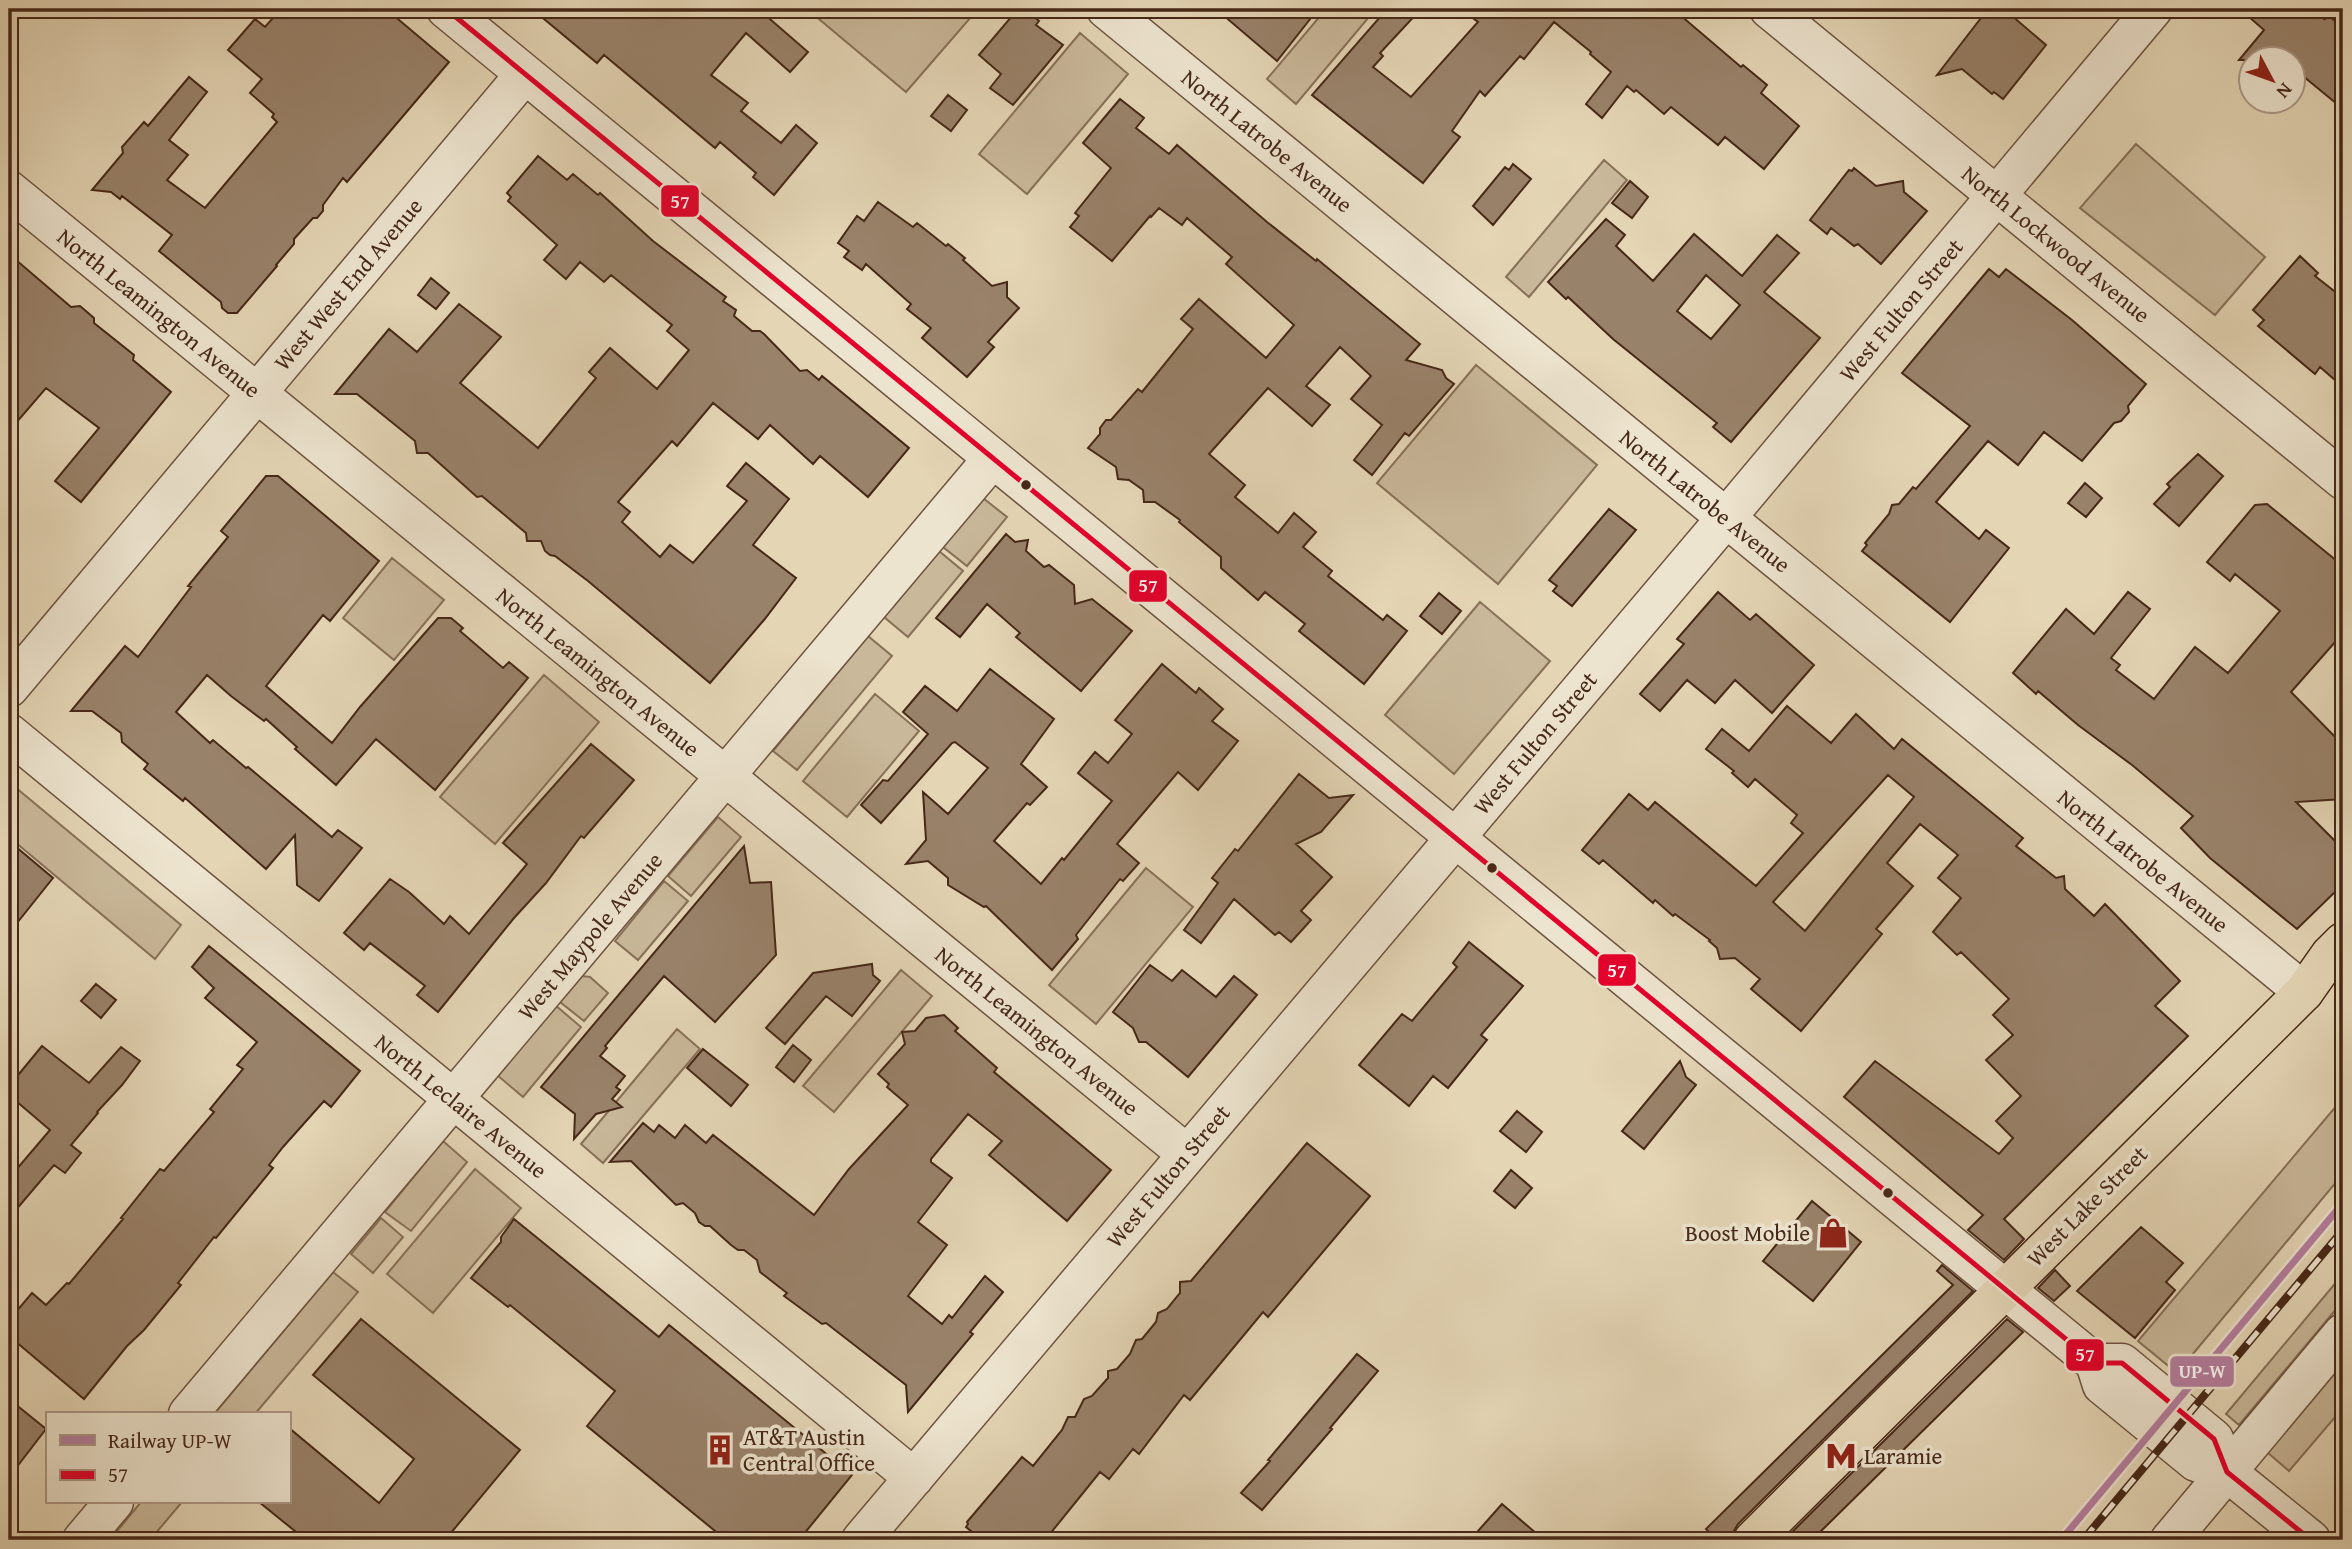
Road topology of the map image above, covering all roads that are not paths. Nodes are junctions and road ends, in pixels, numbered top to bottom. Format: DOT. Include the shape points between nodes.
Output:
graph roads {
  1 [pos="446,9"];
  2 [pos="1107,9"];
  3 [pos="1769,9"];
  4 [pos="2153,9"];
  5 [pos="525,74"];
  6 [pos="9,190"];
  7 [pos="1998,196"];
  8 [pos="257,393"];
  9 [pos="993,458"];
  10 [pos="2343,480"];
  11 [pos="1726,518"];
  12 [pos="9,688"];
  13 [pos="9,733"];
  14 [pos="725,776"];
  15 [pos="1455,837"];
  16 [pos="2343,942"];
  17 [pos="2343,970"];
  18 [pos="2304,992"];
  19 [pos="453,1099"];
  20 [pos="1187,1154"];
  21 [pos="2005,1289"];
  22 [pos="2343,1334"];
  23 [pos="190,1412"];
  24 [pos="2227,1472"];
  25 [pos="914,1478"];
  26 [pos="112,1504"];
  27 [pos="82,1540"];
  28 [pos="861,1540"];
  29 [pos="1753,1540"];
  30 [pos="2169,1540"];
  31 [pos="2311,1540"];
  1 -- 5 [label="street"];
  2 -- 11 [label="street, North Latrobe Avenue"];
  3 -- 7 [label="street, North Lockwood Avenue"];
  4 -- 7 [label="street, West Fulton Street"];
  5 -- 8 [label="street, West West End Avenue"];
  5 -- 9 [label="street"];
  6 -- 8 [label="street, North Leamington Avenue"];
  7 -- 10 [label="street, North Lockwood Avenue"];
  7 -- 11 [label="street, West Fulton Street"];
  8 -- 12 [label="street, West West End Avenue"];
  8 -- 14 [label="street, North Leamington Avenue"];
  9 -- 14 [label="street, West Maypole Avenue"];
  9 -- 15 [label="street"];
  11 -- 15 [label="street, West Fulton Street"];
  11 -- 18 [label="street, North Latrobe Avenue"];
  13 -- 19 [label="street, North Leclaire Avenue"];
  14 -- 19 [label="street, West Maypole Avenue"];
  14 -- 20 [label="street, North Leamington Avenue"];
  15 -- 20 [label="street, West Fulton Street"];
  15 -- 21 [label="street"];
  16 -- 18 [label="main road, West Lake Street"];
  17 -- 18 [label="main road, West Lake Street"];
  18 -- 21 [label="main road, West Lake Street"];
  19 -- 23 [label="street, West Maypole Avenue"];
  19 -- 25 [label="street, North Leclaire Avenue"];
  20 -- 25 [label="street, West Fulton Street"];
  21 -- 24 [label="street" via="2095,1363 2102,1385 2196,1462"];
  21 -- 29 [label="main road, West Lake Street"];
  22 -- 24 [label="street"];
  24 -- 30 [label="street"];
  24 -- 31 [label="street"];
  25 -- 28 [label="street, West Fulton Street"];
  26 -- 27 [label="street"];
}
